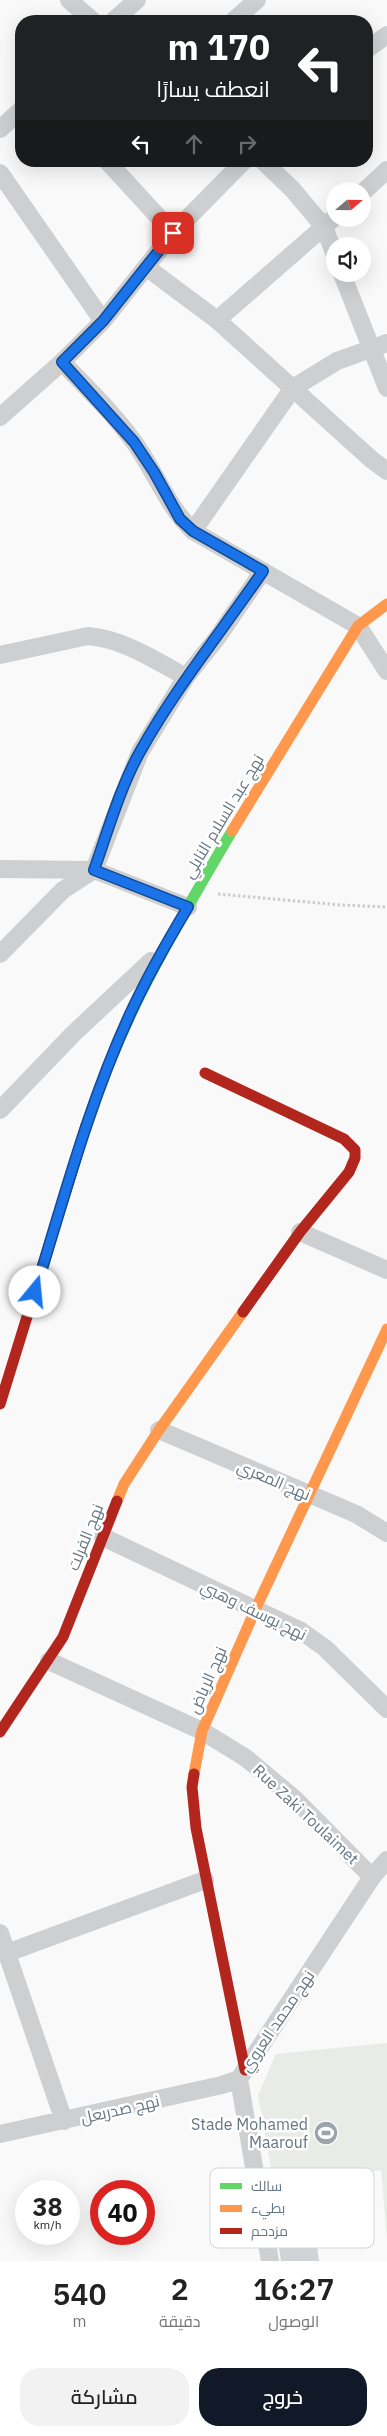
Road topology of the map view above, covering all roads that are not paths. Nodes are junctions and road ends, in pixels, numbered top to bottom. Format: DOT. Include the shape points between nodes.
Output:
graph roads {
  1 [pos="69,0"];
  2 [pos="137,0"];
  3 [pos="258,0"];
  4 [pos="86,15"];
  5 [pos="121,15"];
  6 [pos="240,15"];
  7 [pos="387,36"];
  8 [pos="373,45"];
  9 [pos="15,115"];
  10 [pos="0,129"];
  11 [pos="112,167"];
  12 [pos="238,167"];
  13 [pos="270,167"];
  14 [pos="387,170"];
  15 [pos="0,173"];
  16 [pos="371,185"];
  17 [pos="326,219"];
  18 [pos="326,225"];
  19 [pos="173,233"];
  20 [pos="146,267"];
  21 [pos="346,282"];
  22 [pos="217,320"];
  23 [pos="103,321"];
  24 [pos="379,346"];
  25 [pos="62,362"];
  26 [pos="293,388"];
  27 [pos="387,388"];
  28 [pos="1,413"];
  29 [pos="387,471"];
  30 [pos="193,531"];
  31 [pos="263,571"];
  32 [pos="387,604"];
  33 [pos="358,626"];
  34 [pos="0,655"];
  35 [pos="387,671"];
  36 [pos="186,677"];
  37 [pos="0,869"];
  38 [pos="94,870"];
  39 [pos="192,900"];
  40 [pos="161,952"];
  41 [pos="0,954"];
  42 [pos="206,1073"];
  43 [pos="3,1100"];
  44 [pos="300,1232"];
  45 [pos="387,1270"];
  46 [pos="387,1329"];
  47 [pos="0,1404"];
  48 [pos="159,1430"];
  49 [pos="310,1495"];
  50 [pos="387,1533"];
  51 [pos="103,1537"];
  52 [pos="256,1608"];
  53 [pos="49,1661"];
  54 [pos="387,1710"];
  55 [pos="202,1731"];
  56 [pos="0,1732"];
  57 [pos="387,1860"];
  58 [pos="372,1877"];
  59 [pos="205,1880"];
  60 [pos="0,1933"];
  61 [pos="7,1953"];
  62 [pos="242,2074"];
  63 [pos="64,2121"];
  64 [pos="0,2134"];
  65 [pos="256,2168"];
  66 [pos="268,2248"];
  67 [pos="270,2261"];
  1 -- 4 [label="street"];
  2 -- 5 [label="street"];
  3 -- 6 [label="street"];
  7 -- 8 [label="street"];
  9 -- 10 [label="street"];
  11 -- 19 [label="street"];
  12 -- 19 [label="street"];
  13 -- 17 [label="street"];
  14 -- 16 [label="street"];
  15 -- 23 [label="street"];
  18 -- 22 [label="street"];
  19 -- 20 [label="street"];
  20 -- 22 [label="street"];
  20 -- 23 [label="street"];
  21 -- 24 [label="street"];
  22 -- 26 [label="street"];
  23 -- 25 [label="street"];
  24 -- 26 [label="street" via="337,361"];
  24 -- 27 [label="street"];
  25 -- 28 [label="street"];
  25 -- 30 [label="street" via="134,442 180,519"];
  26 -- 29 [label="street"];
  26 -- 30 [label="street"];
  30 -- 31 [label="street"];
  31 -- 33 [label="street"];
  31 -- 36 [label="street"];
  32 -- 33 [label="street, نهج عبد السلام النابلي"];
  33 -- 35 [label="street"];
  33 -- 39 [label="street, نهج عبد السلام النابلي"];
  34 -- 36 [label="street" via="88,636 101,637 139,651"];
  36 -- 38 [label="street" via="140,752"];
  37 -- 38 [label="street"];
  38 -- 39 [label="street"];
  38 -- 41 [label="street" via="63,890"];
  39 -- 40 [label="street, نهج عبد السلام النابلي"];
  40 -- 43 [label="street"];
  40 -- 47 [label="street, نهج عبد السلام النابلي" via="130,1014 95,1099"];
  42 -- 44 [label="street, نهج الفرلت" via="337,1135 353,1146 355,1158 349,1172"];
  44 -- 45 [label="street"];
  44 -- 48 [label="street, نهج الفرلت"];
  46 -- 49 [label="street, نهج الرياض"];
  48 -- 49 [label="street, نهج المعري"];
  48 -- 51 [label="street, نهج الفرلت" via="124,1484"];
  49 -- 50 [label="street, نهج المعري" via="356,1514"];
  49 -- 52 [label="street, نهج الرياض"];
  51 -- 52 [label="street, نهج يوسف وهبي"];
  51 -- 53 [label="street, نهج الفرلت" via="63,1637"];
  52 -- 54 [label="street, نهج يوسف وهبي" via="315,1640"];
  52 -- 55 [label="street, نهج الرياض"];
  53 -- 55 [label="street, Rue Zaki Toulaimet"];
  53 -- 56 [label="street, نهج الفرلت"];
  55 -- 58 [label="street, Rue Zaki Toulaimet" via="271,1777"];
  55 -- 59 [label="street, نهج الرياض" via="192,1787"];
  57 -- 58 [label="street, نهج محمد العروي"];
  58 -- 62 [label="street, نهج محمد العروي"];
  59 -- 61 [label="street"];
  59 -- 62 [label="street, نهج الرياض"];
  60 -- 61 [label="street"];
  61 -- 63 [label="street"];
  62 -- 63 [label="street, نهج صدربعل" via="222,2085"];
  62 -- 65 [label="street, نهج محمد العروي"];
  63 -- 64 [label="street, نهج صدربعل"];
  66 -- 67 [label="street, نهج محمد العروي"];
}
